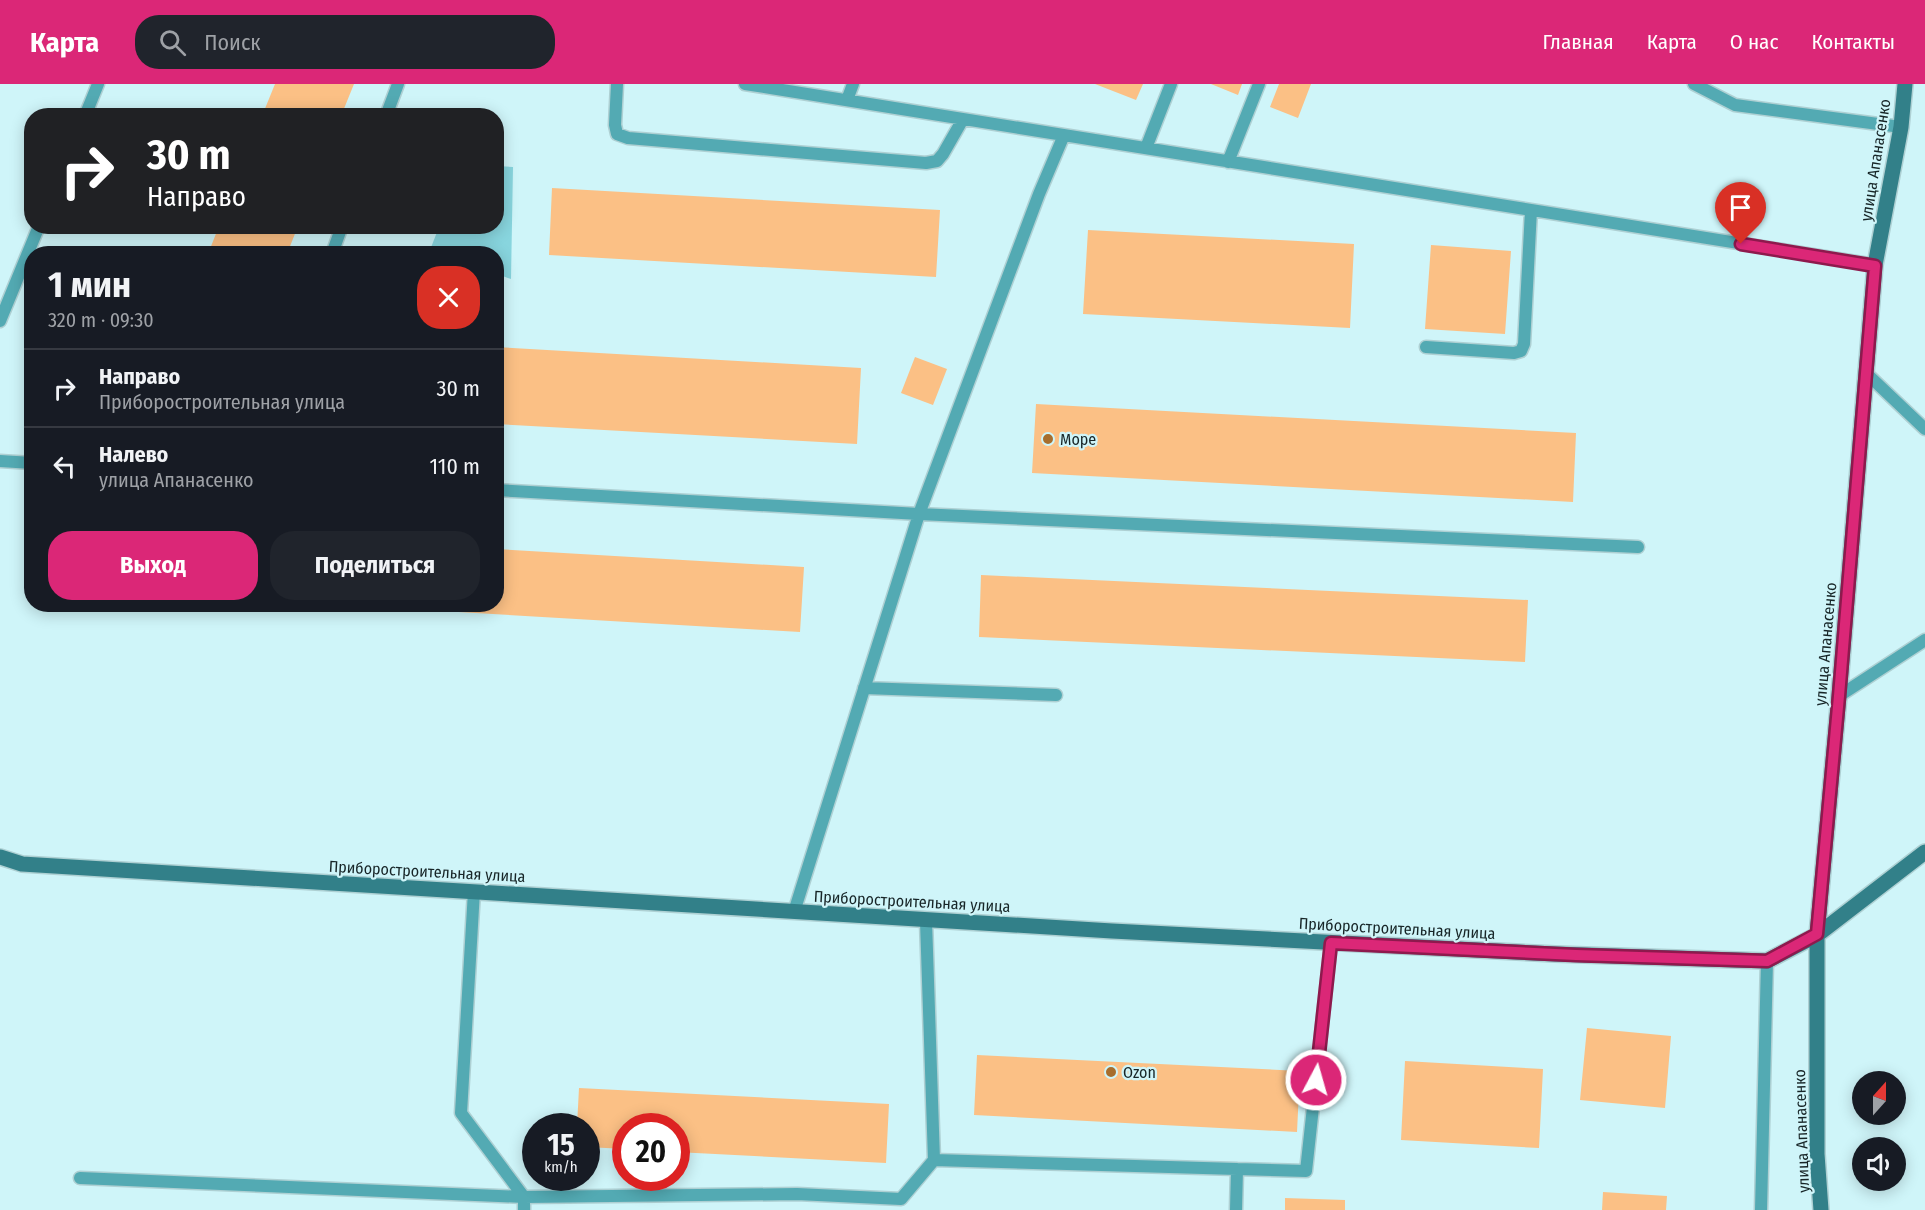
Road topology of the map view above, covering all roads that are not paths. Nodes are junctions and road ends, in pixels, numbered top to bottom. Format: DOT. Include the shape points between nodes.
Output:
graph roads {
  1 [pos="98,84"];
  2 [pos="398,84"];
  3 [pos="617,84"];
  4 [pos="745,84"];
  5 [pos="853,84"];
  6 [pos="1171,84"];
  7 [pos="1259,84"];
  8 [pos="1694,84"];
  9 [pos="1905,84"];
  10 [pos="847,100"];
  11 [pos="88,108"];
  12 [pos="389,108"];
  13 [pos="963,119"];
  14 [pos="1901,127"];
  15 [pos="1064,135"];
  16 [pos="1146,148"];
  17 [pos="1228,162"];
  18 [pos="1531,210"];
  19 [pos="24,263"];
  20 [pos="1875,266"];
  21 [pos="0,321"];
  22 [pos="1426,347"];
  23 [pos="1865,372"];
  24 [pos="1925,429"];
  25 [pos="0,461"];
  26 [pos="24,462"];
  27 [pos="504,490"];
  28 [pos="919,514"];
  29 [pos="1638,547"];
  30 [pos="1925,640"];
  31 [pos="864,688"];
  32 [pos="1056,695"];
  33 [pos="1839,696"];
  34 [pos="1925,852"];
  35 [pos="0,857"];
  36 [pos="474,891"];
  37 [pos="794,912"];
  38 [pos="926,921"];
  39 [pos="1817,934"];
  40 [pos="1331,943"];
  41 [pos="1767,961"];
  42 [pos="934,1160"];
  43 [pos="1238,1169"];
  44 [pos="80,1178"];
  45 [pos="524,1204"];
  46 [pos="1236,1210"];
  47 [pos="1761,1210"];
  48 [pos="1821,1210"];
  1 -- 11 [label="lane"];
  2 -- 12 [label="lane"];
  3 -- 13 [label="lane" via="615,125 617,134 628,138 926,163 937,161 944,154"];
  4 -- 10 [label="lane"];
  5 -- 10 [label="lane"];
  6 -- 16 [label="lane"];
  7 -- 17 [label="lane"];
  8 -- 14 [label="lane" via="1735,105"];
  9 -- 14 [label="main road, улица Апанасенко"];
  10 -- 13 [label="lane"];
  13 -- 15 [label="lane"];
  14 -- 20 [label="main road, улица Апанасенко"];
  15 -- 16 [label="lane"];
  15 -- 28 [label="lane"];
  16 -- 17 [label="lane"];
  17 -- 18 [label="lane"];
  18 -- 20 [label="lane"];
  18 -- 22 [label="lane" via="1521,351"];
  19 -- 21 [label="lane"];
  20 -- 23 [label="main road, улица Апанасенко"];
  23 -- 24 [label="lane"];
  23 -- 33 [label="main road, улица Апанасенко"];
  25 -- 26 [label="lane"];
  27 -- 28 [label="lane"];
  28 -- 29 [label="lane"];
  28 -- 31 [label="lane"];
  30 -- 33 [label="lane"];
  31 -- 32 [label="lane"];
  31 -- 37 [label="lane"];
  33 -- 39 [label="main road, улица Апанасенко"];
  34 -- 39 [label="main road, Приборостроительная улица"];
  35 -- 36 [label="main road, Приборостроительная улица" via="22,864"];
  36 -- 37 [label="main road, Приборостроительная улица"];
  36 -- 45 [label="lane" via="461,1113"];
  37 -- 38 [label="main road, Приборостроительная улица"];
  38 -- 40 [label="main road, Приборостроительная улица"];
  38 -- 42 [label="lane"];
  39 -- 41 [label="main road, Приборостроительная улица"];
  39 -- 48 [label="main road, улица Апанасенко" via="1817,1154"];
  40 -- 41 [label="main road, Приборостроительная улица"];
  40 -- 43 [label="lane" via="1306,1171"];
  41 -- 47 [label="lane"];
  42 -- 43 [label="lane"];
  42 -- 45 [label="lane" via="901,1199 797,1194"];
  43 -- 46 [label="lane"];
  44 -- 45 [label="lane"];
}
